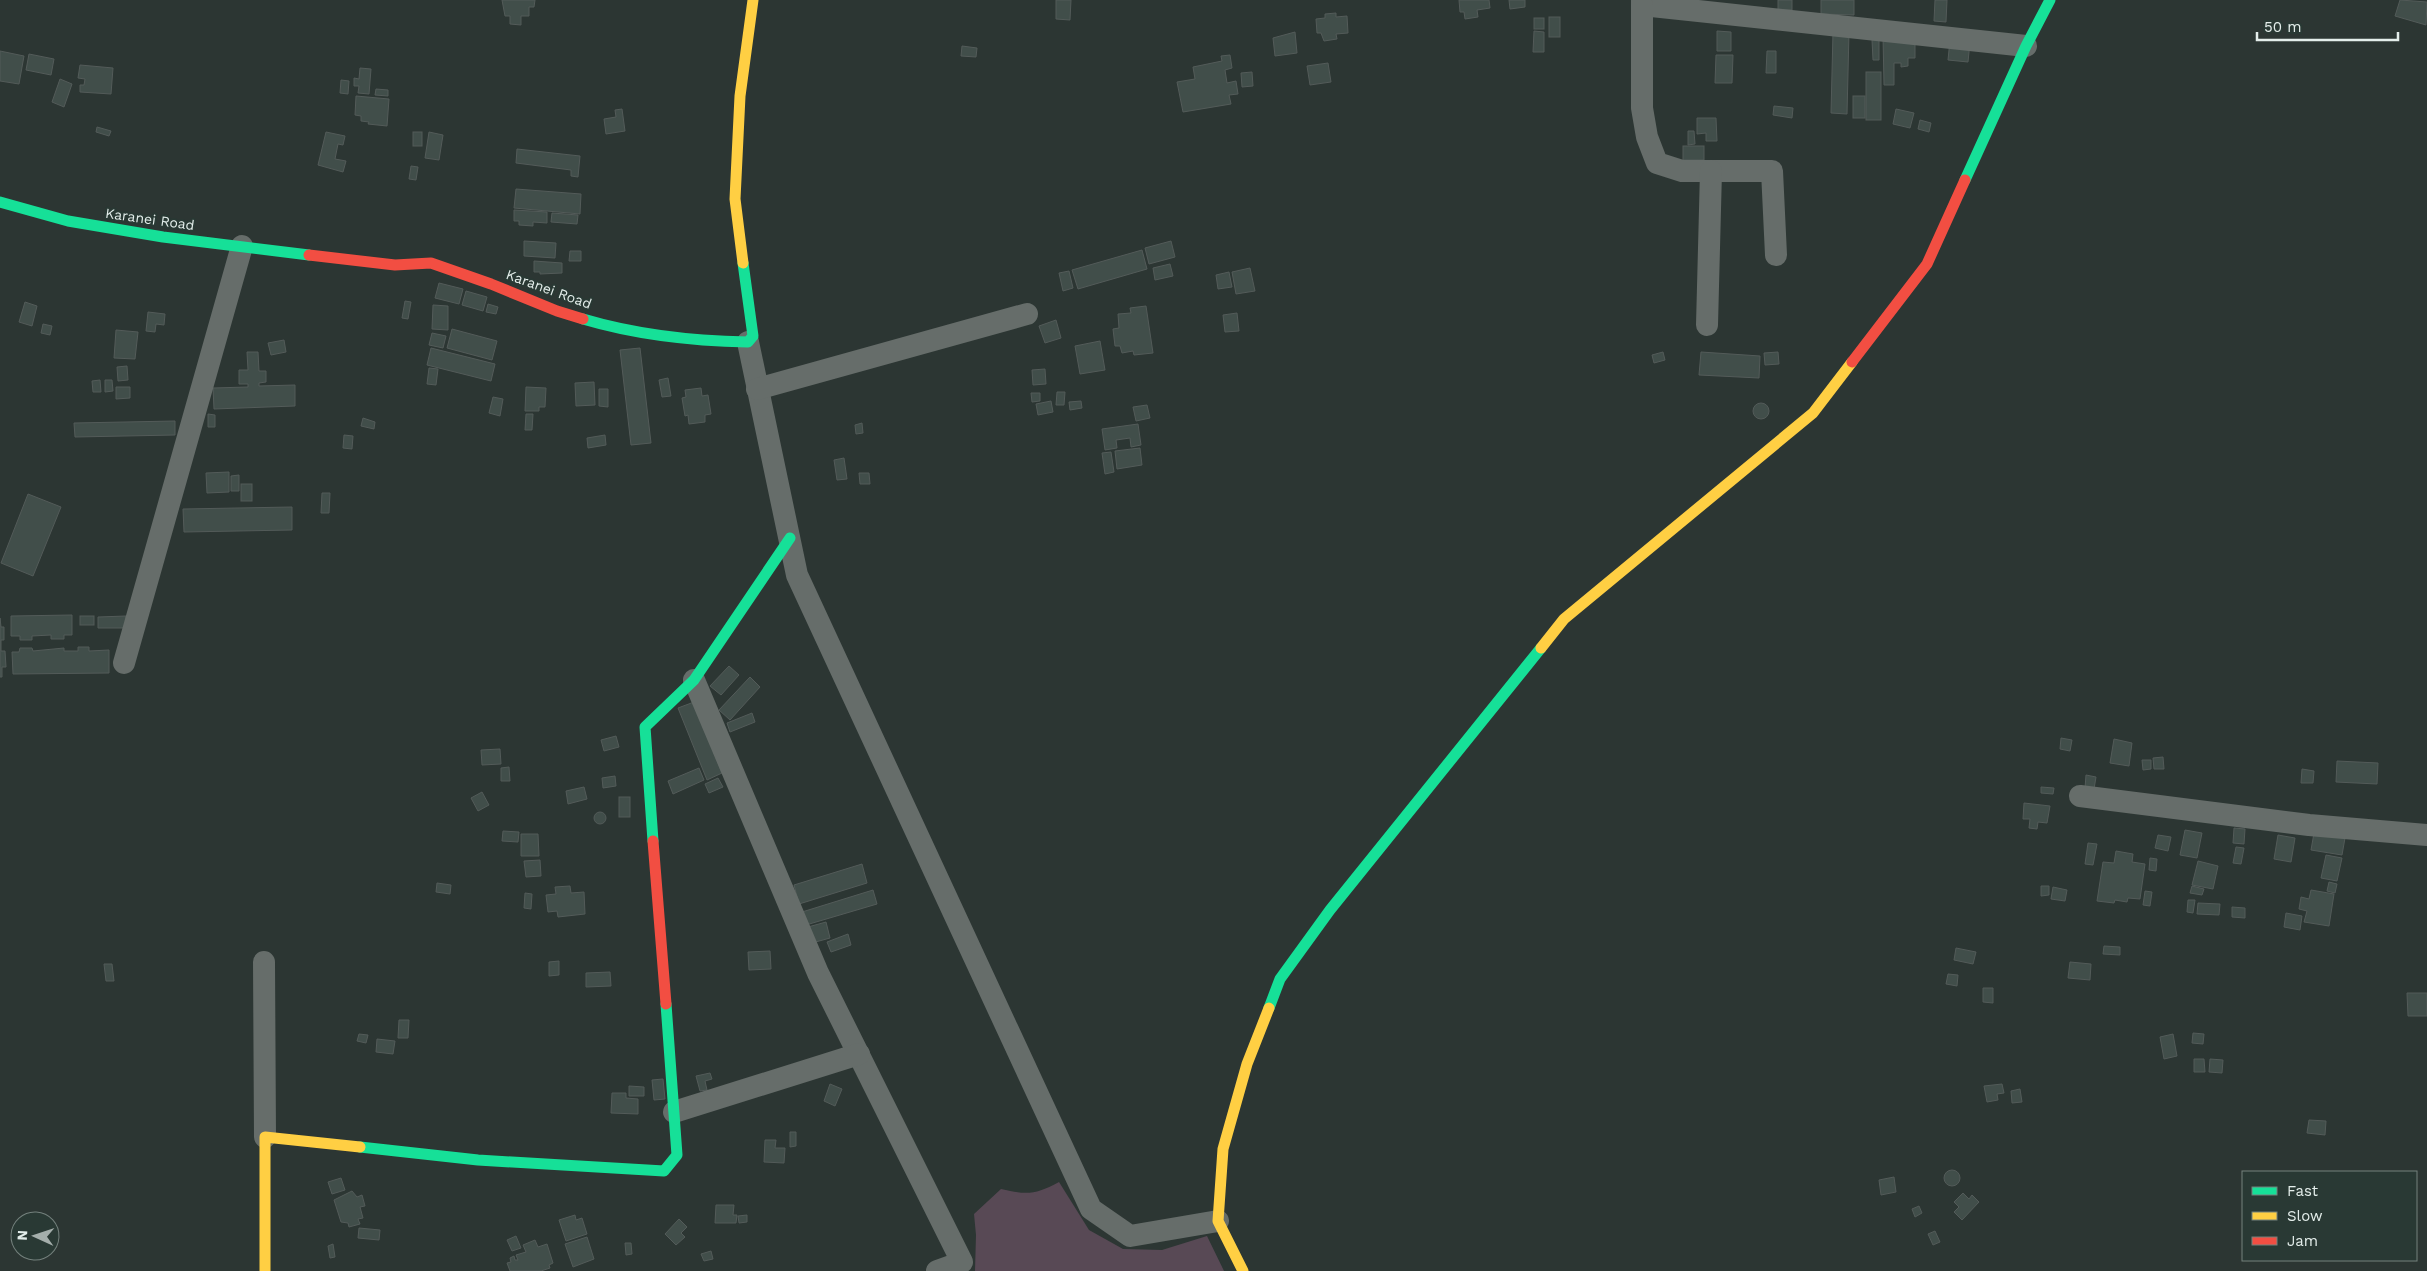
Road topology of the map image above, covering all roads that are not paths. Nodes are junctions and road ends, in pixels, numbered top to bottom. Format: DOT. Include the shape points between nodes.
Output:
graph roads {
  1 [pos="753,0"];
  2 [pos="2050,0"];
  3 [pos="1642,2"];
  4 [pos="2026,46"];
  5 [pos="1712,171"];
  6 [pos="0,202"];
  7 [pos="242,246"];
  8 [pos="1776,255"];
  9 [pos="1026,314"];
  10 [pos="1707,325"];
  11 [pos="748,342"];
  12 [pos="757,388"];
  13 [pos="790,538"];
  14 [pos="124,663"];
  15 [pos="694,680"];
  16 [pos="2080,796"];
  17 [pos="2427,835"];
  18 [pos="264,962"];
  19 [pos="859,1054"];
  20 [pos="674,1112"];
  21 [pos="265,1137"];
  22 [pos="1218,1221"];
  23 [pos="265,1271"];
  24 [pos="936,1271"];
  25 [pos="1243,1271"];
  1 -- 11 [label="street" via="740,96 735,199 753,336"];
  2 -- 4 [label="street"];
  3 -- 4 [label="street"];
  3 -- 5 [label="street" via="1642,108 1647,137 1657,163 1682,171"];
  4 -- 22 [label="street" via="1926,264 1813,413 1564,618 1330,910 1280,980 1247,1064 1223,1149"];
  5 -- 8 [label="street" via="1772,171"];
  5 -- 10 [label="street"];
  6 -- 7 [label="street, Karanei Road" via="68,221"];
  7 -- 11 [label="street, Karanei Road" via="395,265 431,263 557,311 615,328 696,341"];
  7 -- 14 [label="street"];
  9 -- 12 [label="street"];
  11 -- 12 [label="street"];
  12 -- 13 [label="street"];
  13 -- 15 [label="street"];
  13 -- 22 [label="street" via="797,575 1091,1209 1130,1236"];
  15 -- 19 [label="street" via="818,973"];
  15 -- 20 [label="street" via="645,727"];
  16 -- 17 [label="street" via="2309,825"];
  18 -- 21 [label="street"];
  19 -- 20 [label="street"];
  19 -- 24 [label="street" via="962,1262"];
  20 -- 21 [label="street" via="677,1155 664,1171 478,1160"];
  21 -- 23 [label="street"];
  22 -- 25 [label="street"];
}
